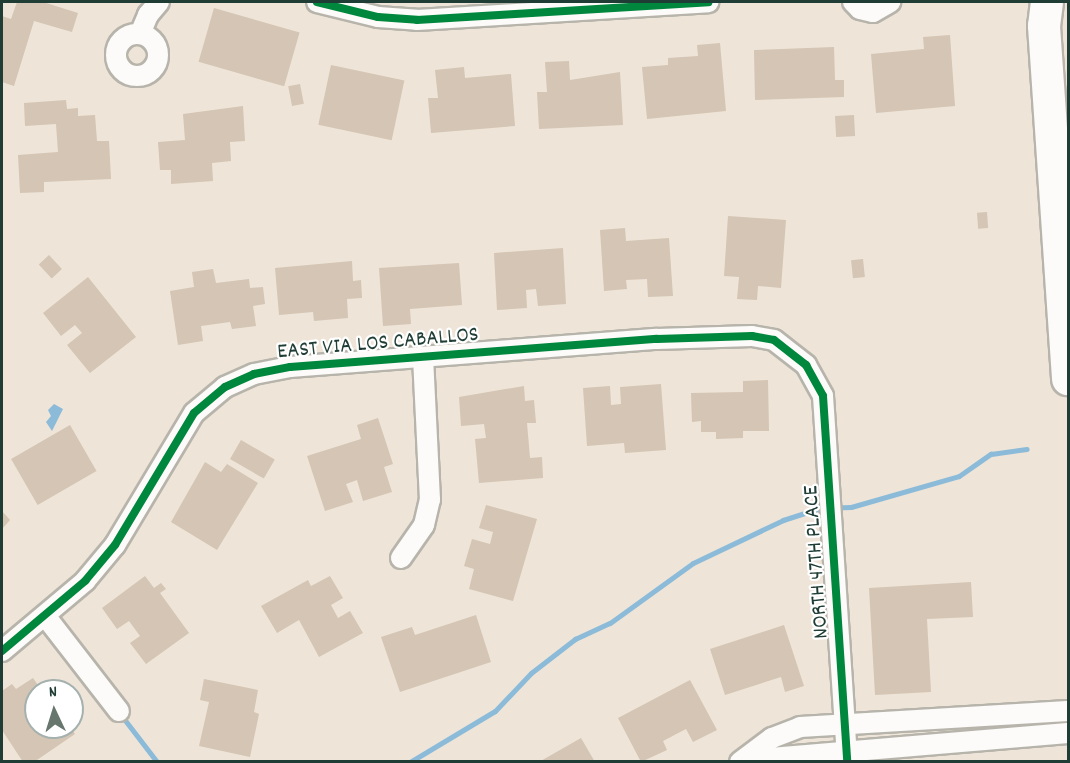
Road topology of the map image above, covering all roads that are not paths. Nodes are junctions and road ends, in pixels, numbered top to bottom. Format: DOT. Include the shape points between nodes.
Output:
graph roads {
  1 [pos="159,2"];
  2 [pos="317,2"];
  3 [pos="706,2"];
  4 [pos="853,2"];
  5 [pos="890,2"];
  6 [pos="1047,2"];
  7 [pos="1056,2"];
  8 [pos="1067,2"];
  9 [pos="1068,8"];
  10 [pos="140,34"];
  11 [pos="1068,138"];
  12 [pos="1068,174"];
  13 [pos="1068,193"];
  14 [pos="423,357"];
  15 [pos="806,365"];
  16 [pos="1068,379"];
  17 [pos="401,558"];
  18 [pos="46,617"];
  19 [pos="2,651"];
  20 [pos="118,711"];
  21 [pos="1068,711"];
  22 [pos="960,717"];
  23 [pos="845,723"];
  24 [pos="1068,733"];
  25 [pos="961,742"];
  26 [pos="847,756"];
  27 [pos="741,761"];
  1 -- 10 [label="street"];
  2 -- 3 [label="street" via="378,17 417,20"];
  4 -- 5 [label="street" via="860,9 873,12"];
  6 -- 16 [label="main road" via="1044,26"];
  7 -- 11 [label="main road"];
  8 -- 9 [label="main road"];
  12 -- 13 [label="main road"];
  14 -- 15 [label="street, EAST VIA LOS CABALLOS" via="657,339 752,336 774,340"];
  14 -- 17 [label="street" via="430,500 424,525"];
  14 -- 18 [label="street, EAST VIA LOS CABALLOS" via="290,368 254,374 225,387 194,413 177,437 115,545 86,581"];
  15 -- 23 [label="street, NORTH 47TH PLACE" via="817,379 825,406"];
  18 -- 19 [label="street, EAST VIA LOS CABALLOS"];
  18 -- 20 [label="street"];
  21 -- 22 [label="street"];
  22 -- 23 [label="street"];
  22 -- 25 [label="street"];
  23 -- 26 [label="street, NORTH 47TH PLACE"];
  23 -- 27 [label="street" via="800,727 772,738"];
  24 -- 25 [label="street"];
  25 -- 26 [label="street"];
  26 -- 27 [label="street" via="778,754"];
}
